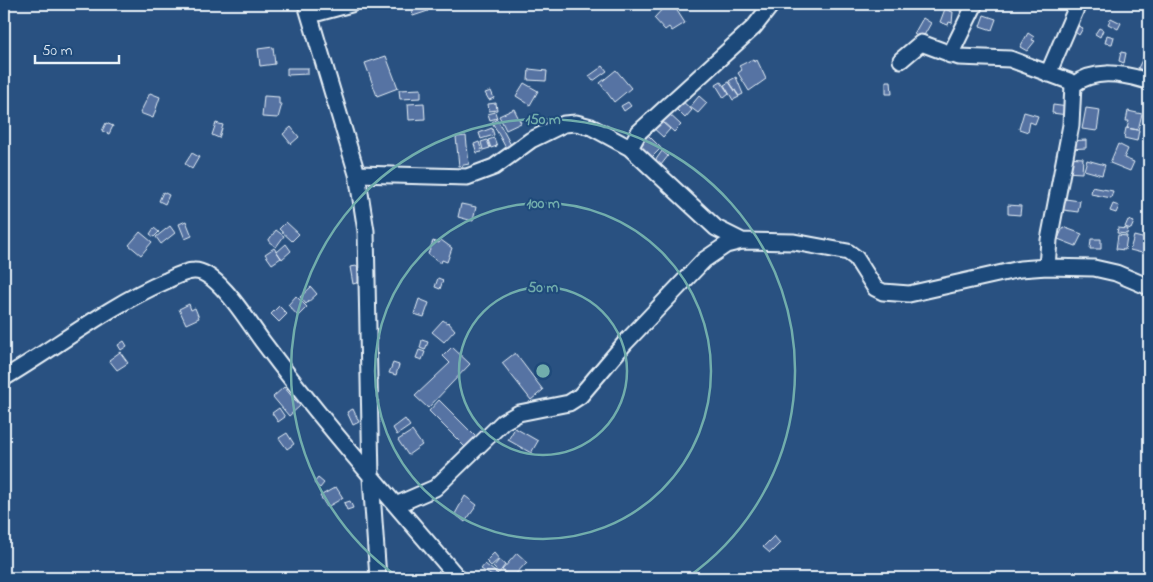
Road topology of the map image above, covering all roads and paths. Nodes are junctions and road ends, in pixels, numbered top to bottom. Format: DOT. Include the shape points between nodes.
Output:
graph roads {
  1 [pos="351,4"];
  2 [pos="772,4"];
  3 [pos="975,4"];
  4 [pos="1078,4"];
  5 [pos="308,10"];
  6 [pos="950,55"];
  7 [pos="901,60"];
  8 [pos="1048,74"];
  9 [pos="1144,80"];
  10 [pos="1073,85"];
  11 [pos="630,148"];
  12 [pos="357,174"];
  13 [pos="742,241"];
  14 [pos="1047,267"];
  15 [pos="1149,287"];
  16 [pos="4,378"];
  17 [pos="371,478"];
  18 [pos="396,505"];
  19 [pos="378,578"];
  20 [pos="458,578"];
  1 -- 5 [label="street"];
  2 -- 11 [label="street" via="754,27 639,132"];
  3 -- 6 [label="street"];
  4 -- 8 [label="street"];
  5 -- 12 [label="street"];
  6 -- 7 [label="street" via="921,43"];
  6 -- 8 [label="street" via="1010,59"];
  8 -- 10 [label="street"];
  9 -- 10 [label="street" via="1126,75 1096,74"];
  10 -- 14 [label="street" via="1071,125 1049,240"];
  11 -- 12 [label="street" via="591,127 564,124 531,140 494,167 467,177"];
  11 -- 13 [label="street" via="716,228"];
  12 -- 17 [label="street" via="366,231"];
  13 -- 14 [label="street" via="794,242 848,252 875,288 893,293 909,294 1020,269"];
  13 -- 18 [label="street" via="726,245 704,260 580,396 569,403 519,413 503,422 435,488"];
  14 -- 15 [label="street" via="1094,268"];
  16 -- 17 [label="street" via="128,300 182,274 202,272 221,286 288,376"];
  17 -- 18 [label="street"];
  17 -- 19 [label="street"];
  18 -- 20 [label="street"];
}
